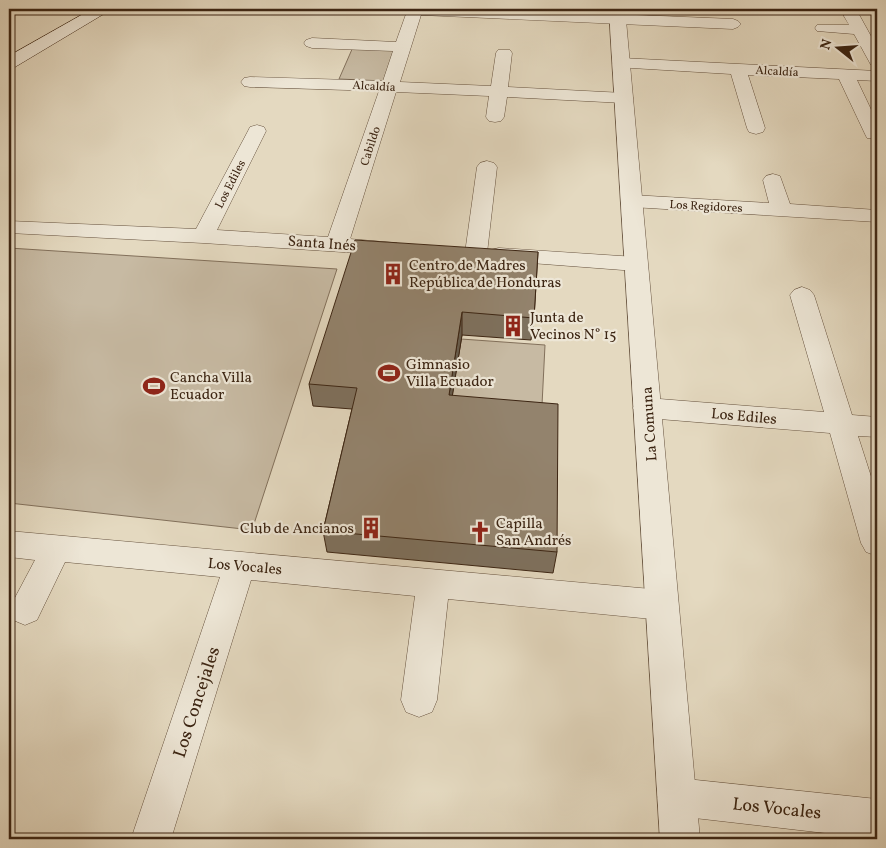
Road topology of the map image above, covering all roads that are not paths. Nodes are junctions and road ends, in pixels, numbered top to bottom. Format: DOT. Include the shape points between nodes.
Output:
graph roads {
  1 [pos="102,9"];
  2 [pos="406,9"];
  3 [pos="848,9"];
  4 [pos="617,14"];
  5 [pos="733,24"];
  6 [pos="823,28"];
  7 [pos="860,30"];
  8 [pos="312,43"];
  9 [pos="402,47"];
  10 [pos="875,52"];
  11 [pos="504,53"];
  12 [pos="9,63"];
  13 [pos="621,63"];
  14 [pos="738,69"];
  15 [pos="845,74"];
  16 [pos="877,76"];
  17 [pos="250,82"];
  18 [pos="389,86"];
  19 [pos="498,92"];
  20 [pos="624,98"];
  21 [pos="495,117"];
  22 [pos="756,128"];
  23 [pos="257,132"];
  24 [pos="874,134"];
  25 [pos="487,167"];
  26 [pos="773,180"];
  27 [pos="632,201"];
  28 [pos="781,210"];
  29 [pos="877,216"];
  30 [pos="9,227"];
  31 [pos="203,236"];
  32 [pos="337,244"];
  33 [pos="406,249"];
  34 [pos="636,264"];
  35 [pos="802,296"];
  36 [pos="647,408"];
  37 [pos="841,424"];
  38 [pos="877,427"];
  39 [pos="9,544"];
  40 [pos="877,544"];
  41 [pos="56,548"];
  42 [pos="240,565"];
  43 [pos="433,584"];
  44 [pos="662,605"];
  45 [pos="25,610"];
  46 [pos="419,700"];
  47 [pos="677,797"];
  48 [pos="877,820"];
  49 [pos="151,839"];
  50 [pos="680,839"];
  1 -- 12 [label="street"];
  2 -- 4 [label="street"];
  2 -- 9 [label="street, Cabildo"];
  3 -- 7 [label="street"];
  4 -- 5 [label="street"];
  4 -- 13 [label="street, La Comuna"];
  6 -- 7 [label="street"];
  7 -- 10 [label="street"];
  8 -- 9 [label="street"];
  9 -- 18 [label="street, Cabildo"];
  11 -- 19 [label="street"];
  13 -- 14 [label="street, Alcaldía"];
  13 -- 20 [label="street, La Comuna"];
  14 -- 15 [label="street, Alcaldía"];
  14 -- 22 [label="street, Alcaldía"];
  15 -- 16 [label="street, Alcaldía"];
  15 -- 24 [label="street"];
  17 -- 18 [label="street, Alcaldía"];
  18 -- 19 [label="street, Alcaldía"];
  18 -- 32 [label="street, Cabildo"];
  19 -- 20 [label="street, Alcaldía"];
  19 -- 21 [label="street"];
  20 -- 27 [label="street, La Comuna"];
  23 -- 31 [label="street, Los Ediles"];
  25 -- 34 [label="street" via="466,253"];
  26 -- 28 [label="street"];
  27 -- 28 [label="street, Los Regidores"];
  27 -- 34 [label="street, La Comuna"];
  28 -- 29 [label="street, Los Regidores"];
  30 -- 31 [label="street, Santa Inés"];
  31 -- 32 [label="street, Santa Inés"];
  32 -- 33 [label="street, Santa Inés"];
  34 -- 36 [label="street, La Comuna"];
  35 -- 37 [label="street"];
  36 -- 37 [label="street, Los Ediles"];
  36 -- 44 [label="street, La Comuna"];
  37 -- 38 [label="street, Los Ediles"];
  37 -- 40 [label="street"];
  39 -- 41 [label="street, Los Vocales"];
  41 -- 42 [label="street, Los Vocales"];
  41 -- 45 [label="street"];
  42 -- 43 [label="street, Los Vocales"];
  42 -- 49 [label="street, Los Concejales"];
  43 -- 44 [label="street, Los Vocales"];
  43 -- 46 [label="street"];
  44 -- 47 [label="street, La Comuna"];
  47 -- 48 [label="street, Los Vocales"];
  47 -- 50 [label="street, La Comuna"];
}
